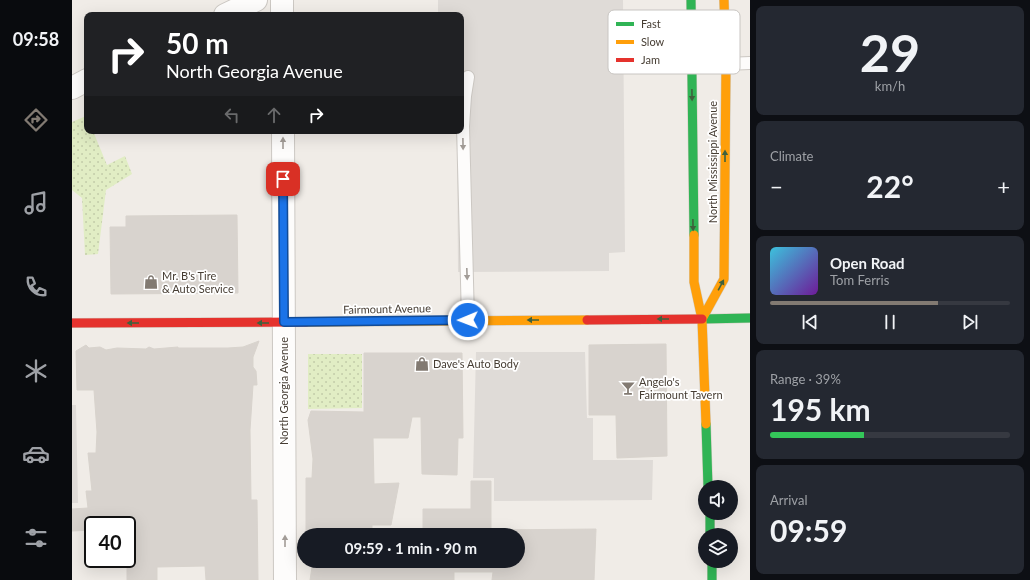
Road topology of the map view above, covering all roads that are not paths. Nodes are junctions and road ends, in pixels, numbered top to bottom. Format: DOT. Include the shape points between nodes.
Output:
graph roads {
  1 [pos="256,0"];
  2 [pos="282,0"];
  3 [pos="691,0"];
  4 [pos="724,0"];
  5 [pos="691,10"];
  6 [pos="724,10"];
  7 [pos="231,12"];
  8 [pos="282,12"];
  9 [pos="750,62"];
  10 [pos="740,63"];
  11 [pos="692,74"];
  12 [pos="726,74"];
  13 [pos="468,77"];
  14 [pos="84,82"];
  15 [pos="72,88"];
  16 [pos="464,106"];
  17 [pos="283,134"];
  18 [pos="462,134"];
  19 [pos="750,318"];
  20 [pos="702,319"];
  21 [pos="468,320"];
  22 [pos="284,322"];
  23 [pos="72,323"];
  24 [pos="708,480"];
  25 [pos="712,568"];
  26 [pos="285,580"];
  27 [pos="712,580"];
  1 -- 7 [label="street"];
  2 -- 8 [label="street"];
  3 -- 5 [label="main road, North Mississippi Avenue, one-way"];
  4 -- 6 [label="main road, North Mississippi Avenue"];
  9 -- 10 [label="lane"];
  11 -- 20 [label="main road, North Mississippi Avenue, one-way" via="694,282"];
  20 -- 12 [label="main road, North Mississippi Avenue, one-way" via="724,279"];
  13 -- 16 [label="lane, one-way"];
  14 -- 15 [label="street"];
  22 -- 17 [label="street, North Georgia Avenue, one-way"];
  18 -- 21 [label="lane, one-way"];
  19 -- 20 [label="main road, Fairmount Avenue"];
  20 -- 21 [label="main road, Fairmount Avenue, one-way"];
  20 -- 24 [label="main road, North Mississippi Avenue"];
  21 -- 22 [label="main road, Fairmount Avenue"];
  22 -- 23 [label="main road, Fairmount Avenue, one-way"];
  26 -- 22 [label="street, North Georgia Avenue, one-way"];
  25 -- 27 [label="main road"];
}
